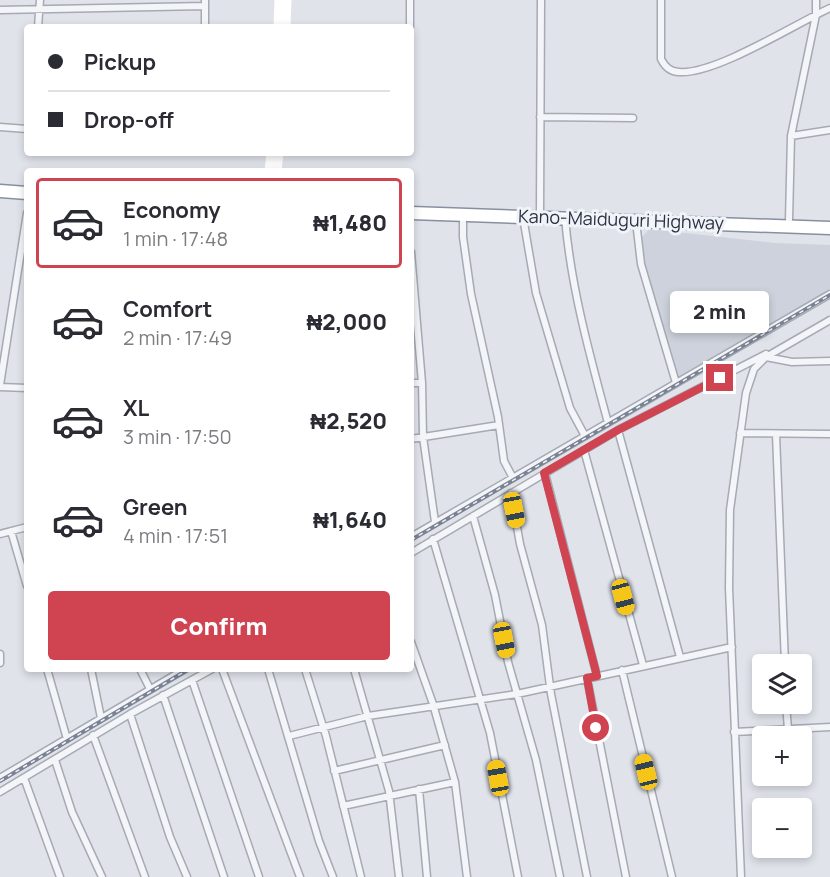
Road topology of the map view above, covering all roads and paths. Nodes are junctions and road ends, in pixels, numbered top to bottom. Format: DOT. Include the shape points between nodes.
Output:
graph roads {
  1 [pos="40,0"];
  2 [pos="279,0"];
  3 [pos="287,0"];
  4 [pos="410,0"];
  5 [pos="540,0"];
  6 [pos="661,0"];
  7 [pos="816,0"];
  8 [pos="205,3"];
  9 [pos="830,8"];
  10 [pos="0,10"];
  11 [pos="39,10"];
  12 [pos="816,15"];
  13 [pos="38,24"];
  14 [pos="205,24"];
  15 [pos="278,24"];
  16 [pos="286,24"];
  17 [pos="410,24"];
  18 [pos="540,117"];
  19 [pos="633,118"];
  20 [pos="0,127"];
  21 [pos="24,129"];
  22 [pos="830,129"];
  23 [pos="791,136"];
  24 [pos="0,191"];
  25 [pos="24,193"];
  26 [pos="0,198"];
  27 [pos="24,199"];
  28 [pos="414,207"];
  29 [pos="441,211"];
  30 [pos="540,212"];
  31 [pos="414,213"];
  32 [pos="463,214"];
  33 [pos="523,216"];
  34 [pos="565,218"];
  35 [pos="636,220"];
  36 [pos="789,220"];
  37 [pos="830,222"];
  38 [pos="830,228"];
  39 [pos="24,232"];
  40 [pos="414,288"];
  41 [pos="830,294"];
  42 [pos="830,320"];
  43 [pos="782,346"];
  44 [pos="766,357"];
  45 [pos="830,361"];
  46 [pos="414,383"];
  47 [pos="422,383"];
  48 [pos="676,383"];
  49 [pos="0,386"];
  50 [pos="24,388"];
  51 [pos="608,423"];
  52 [pos="499,425"];
  53 [pos="618,430"];
  54 [pos="740,433"];
  55 [pos="776,434"];
  56 [pos="830,434"];
  57 [pos="585,436"];
  58 [pos="423,437"];
  59 [pos="414,438"];
  60 [pos="584,450"];
  61 [pos="544,473"];
  62 [pos="513,478"];
  63 [pos="511,493"];
  64 [pos="473,516"];
  65 [pos="435,522"];
  66 [pos="24,529"];
  67 [pos="11,531"];
  68 [pos="0,534"];
  69 [pos="414,535"];
  70 [pos="433,539"];
  71 [pos="414,551"];
  72 [pos="24,576"];
  73 [pos="732,647"];
  74 [pos="414,650"];
  75 [pos="0,654"];
  76 [pos="785,654"];
  77 [pos="680,657"];
  78 [pos="0,663"];
  79 [pos="643,665"];
  80 [pos="622,670"];
  81 [pos="48,672"];
  82 [pos="92,672"];
  83 [pos="142,672"];
  84 [pos="179,672"];
  85 [pos="207,672"];
  86 [pos="223,672"];
  87 [pos="269,672"];
  88 [pos="306,672"];
  89 [pos="355,672"];
  90 [pos="597,676"];
  91 [pos="587,678"];
  92 [pos="192,680"];
  93 [pos="550,686"];
  94 [pos="150,689"];
  95 [pos="516,694"];
  96 [pos="164,695"];
  97 [pos="481,699"];
  98 [pos="433,704"];
  99 [pos="130,714"];
  100 [pos="368,716"];
  101 [pos="101,718"];
  102 [pos="322,725"];
  103 [pos="830,727"];
  104 [pos="812,728"];
  105 [pos="752,731"];
  106 [pos="734,732"];
  107 [pos="93,735"];
  108 [pos="289,736"];
  109 [pos="67,739"];
  110 [pos="445,745"];
  111 [pos="55,760"];
  112 [pos="381,760"];
  113 [pos="334,771"];
  114 [pos="0,778"];
  115 [pos="24,778"];
  116 [pos="455,782"];
  117 [pos="419,789"];
  118 [pos="0,792"];
  119 [pos="390,795"];
  120 [pos="343,806"];
  121 [pos="60,877"];
  122 [pos="102,877"];
  123 [pos="145,877"];
  124 [pos="187,877"];
  125 [pos="224,877"];
  126 [pos="259,877"];
  127 [pos="300,877"];
  128 [pos="333,877"];
  129 [pos="361,877"];
  130 [pos="399,877"];
  131 [pos="427,877"];
  132 [pos="467,877"];
  133 [pos="518,877"];
  134 [pos="560,877"];
  135 [pos="587,877"];
  136 [pos="626,877"];
  137 [pos="672,877"];
  138 [pos="741,877"];
  1 -- 11 [label="street"];
  2 -- 15 [label="street"];
  3 -- 16 [label="street"];
  4 -- 17 [label="street"];
  5 -- 18 [label="street"];
  6 -- 12 [label="street" via="661,59 665,66 680,72 694,71 739,54"];
  7 -- 12 [label="street"];
  8 -- 11 [label="street"];
  8 -- 14 [label="street"];
  9 -- 12 [label="street"];
  10 -- 11 [label="street"];
  11 -- 13 [label="street"];
  12 -- 23 [label="street"];
  18 -- 19 [label="street"];
  18 -- 30 [label="street"];
  20 -- 21 [label="street"];
  22 -- 23 [label="street"];
  23 -- 36 [label="street"];
  24 -- 25 [label="highway"];
  26 -- 27 [label="highway"];
  28 -- 29 [label="highway, Kano-Maiduguri Highway"];
  29 -- 30 [label="highway, Kano-Maiduguri Highway"];
  29 -- 31 [label="highway, Kano-Maiduguri Highway"];
  29 -- 32 [label="highway, Kano-Maiduguri Highway"];
  30 -- 36 [label="highway, Kano-Maiduguri Highway"];
  32 -- 33 [label="highway, Kano-Maiduguri Highway"];
  32 -- 52 [label="street" via="471,294"];
  33 -- 34 [label="highway, Kano-Maiduguri Highway"];
  33 -- 57 [label="street" via="536,293 570,408"];
  34 -- 35 [label="highway, Kano-Maiduguri Highway"];
  34 -- 51 [label="street" via="580,313"];
  35 -- 38 [label="highway, Kano-Maiduguri Highway"];
  35 -- 48 [label="street" via="641,264"];
  36 -- 37 [label="highway, Kano-Maiduguri Highway"];
  39 -- 49 [label="street"];
  40 -- 47 [label="street"];
  41 -- 48 [label="street"];
  42 -- 43 [label="street"];
  43 -- 44 [label="street"];
  43 -- 53 [label="street"];
  44 -- 45 [label="street" via="792,362"];
  44 -- 54 [label="street" via="754,369 749,382"];
  46 -- 47 [label="street"];
  47 -- 58 [label="street"];
  48 -- 51 [label="street"];
  49 -- 50 [label="street"];
  51 -- 57 [label="street"];
  52 -- 58 [label="street"];
  52 -- 62 [label="street" via="504,461"];
  53 -- 60 [label="street"];
  53 -- 77 [label="street"];
  54 -- 55 [label="street"];
  54 -- 73 [label="street" via="730,510"];
  55 -- 56 [label="street"];
  55 -- 76 [label="street"];
  57 -- 62 [label="street"];
  58 -- 59 [label="street"];
  58 -- 65 [label="street"];
  60 -- 61 [label="street"];
  60 -- 79 [label="street"];
  61 -- 63 [label="street"];
  61 -- 90 [label="street"];
  62 -- 65 [label="street"];
  63 -- 64 [label="street"];
  63 -- 93 [label="street" via="542,625"];
  64 -- 70 [label="street"];
  64 -- 95 [label="street"];
  65 -- 69 [label="street"];
  66 -- 67 [label="street"];
  67 -- 68 [label="street"];
  67 -- 72 [label="street"];
  70 -- 71 [label="street"];
  70 -- 97 [label="street"];
  73 -- 77 [label="street"];
  73 -- 106 [label="street"];
  74 -- 98 [label="street"];
  75 -- 78 [label="street"];
  77 -- 79 [label="street"];
  79 -- 80 [label="street"];
  80 -- 90 [label="street"];
  80 -- 137 [label="street"];
  81 -- 109 [label="street"];
  82 -- 101 [label="street"];
  83 -- 94 [label="street"];
  84 -- 94 [label="street"];
  85 -- 92 [label="street"];
  86 -- 127 [label="street"];
  87 -- 108 [label="street"];
  88 -- 102 [label="street"];
  89 -- 100 [label="street"];
  90 -- 91 [label="street"];
  91 -- 93 [label="street"];
  91 -- 136 [label="street"];
  92 -- 96 [label="street"];
  92 -- 126 [label="street"];
  93 -- 95 [label="street"];
  93 -- 135 [label="street"];
  94 -- 101 [label="street"];
  95 -- 97 [label="street"];
  95 -- 134 [label="street" via="536,760"];
  96 -- 99 [label="street"];
  96 -- 125 [label="street"];
  97 -- 98 [label="street"];
  97 -- 133 [label="street"];
  98 -- 100 [label="street"];
  98 -- 110 [label="street"];
  99 -- 107 [label="street"];
  99 -- 124 [label="street"];
  100 -- 102 [label="street"];
  100 -- 112 [label="street"];
  101 -- 109 [label="street"];
  102 -- 108 [label="street"];
  102 -- 113 [label="street"];
  103 -- 104 [label="street"];
  105 -- 106 [label="street"];
  106 -- 138 [label="street"];
  107 -- 111 [label="street"];
  107 -- 123 [label="street"];
  108 -- 128 [label="street"];
  109 -- 114 [label="street"];
  110 -- 112 [label="street"];
  110 -- 116 [label="street"];
  111 -- 115 [label="street"];
  111 -- 122 [label="street" via="72,812"];
  112 -- 113 [label="street"];
  112 -- 119 [label="street"];
  113 -- 120 [label="street"];
  115 -- 118 [label="street"];
  115 -- 121 [label="street"];
  116 -- 117 [label="street"];
  116 -- 132 [label="street"];
  117 -- 119 [label="street"];
  117 -- 131 [label="street"];
  119 -- 120 [label="street"];
  119 -- 130 [label="street"];
  120 -- 129 [label="street"];
}
